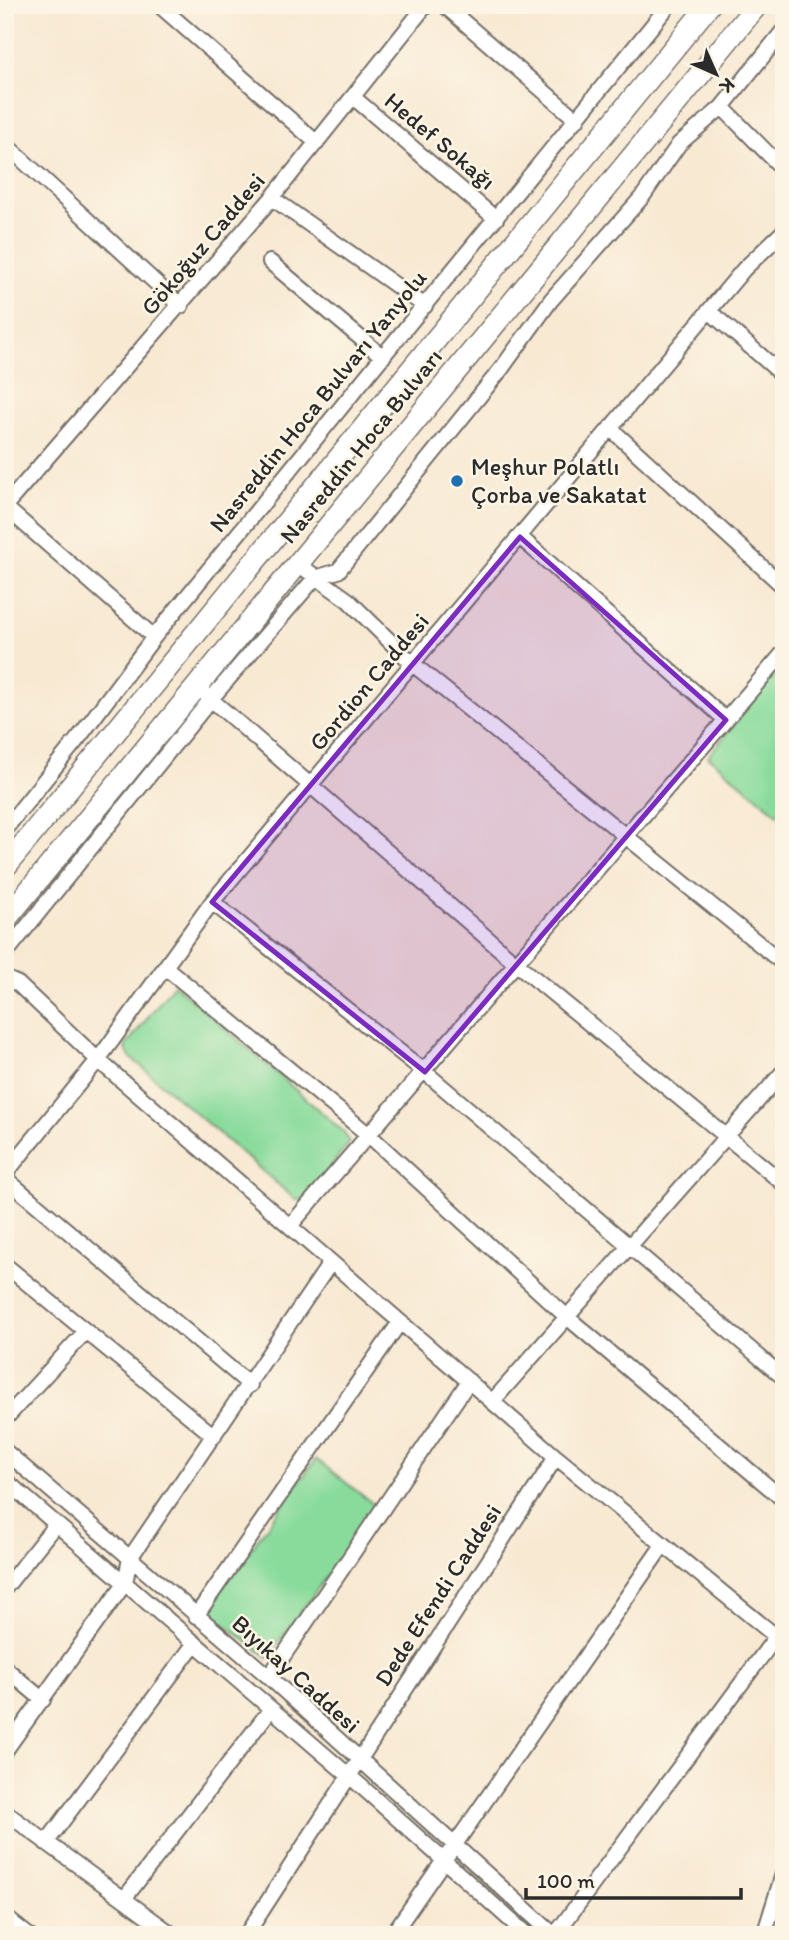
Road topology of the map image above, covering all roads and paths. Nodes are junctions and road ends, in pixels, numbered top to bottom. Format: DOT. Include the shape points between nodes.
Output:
graph roads {
  1 [pos="159,5"];
  2 [pos="426,5"];
  3 [pos="444,5"];
  4 [pos="709,5"];
  5 [pos="757,5"];
  6 [pos="663,7"];
  7 [pos="784,30"];
  8 [pos="354,97"];
  9 [pos="722,107"];
  10 [pos="577,120"];
  11 [pos="317,143"];
  12 [pos="5,144"];
  13 [pos="784,170"];
  14 [pos="272,198"];
  15 [pos="496,219"];
  16 [pos="784,231"];
  17 [pos="270,262"];
  18 [pos="181,306"];
  19 [pos="425,306"];
  20 [pos="709,311"];
  21 [pos="383,358"];
  22 [pos="784,376"];
  23 [pos="611,429"];
  24 [pos="5,507"];
  25 [pos="520,537"];
  26 [pos="298,564"];
  27 [pos="315,578"];
  28 [pos="784,587"];
  29 [pos="155,637"];
  30 [pos="784,652"];
  31 [pos="414,665"];
  32 [pos="204,693"];
  33 [pos="726,720"];
  34 [pos="312,786"];
  35 [pos="5,829"];
  36 [pos="626,837"];
  37 [pos="5,867"];
  38 [pos="212,902"];
  39 [pos="5,919"];
  40 [pos="5,954"];
  41 [pos="517,964"];
  42 [pos="784,964"];
  43 [pos="165,967"];
  44 [pos="5,978"];
  45 [pos="98,1060"];
  46 [pos="784,1071"];
  47 [pos="425,1072"];
  48 [pos="370,1136"];
  49 [pos="726,1136"];
  50 [pos="5,1176"];
  51 [pos="784,1184"];
  52 [pos="289,1226"];
  53 [pos="629,1246"];
  54 [pos="331,1262"];
  55 [pos="5,1265"];
  56 [pos="567,1317"];
  57 [pos="400,1322"];
  58 [pos="86,1331"];
  59 [pos="784,1378"];
  60 [pos="469,1381"];
  61 [pos="250,1384"];
  62 [pos="492,1402"];
  63 [pos="5,1419"];
  64 [pos="214,1436"];
  65 [pos="5,1451"];
  66 [pos="556,1457"];
  67 [pos="5,1480"];
  68 [pos="784,1500"];
  69 [pos="56,1524"];
  70 [pos="663,1545"];
  71 [pos="130,1558"];
  72 [pos="125,1583"];
  73 [pos="5,1588"];
  74 [pos="196,1616"];
  75 [pos="781,1635"];
  76 [pos="195,1643"];
  77 [pos="5,1668"];
  78 [pos="270,1677"];
  79 [pos="43,1700"];
  80 [pos="271,1709"];
  81 [pos="5,1751"];
  82 [pos="357,1759"];
  83 [pos="351,1777"];
  84 [pos="5,1812"];
  85 [pos="46,1843"];
  86 [pos="456,1847"];
  87 [pos="445,1861"];
  88 [pos="784,1871"];
  89 [pos="124,1899"];
  90 [pos="5,1917"];
  91 [pos="22,1933"];
  92 [pos="173,1935"];
  93 [pos="246,1935"];
  94 [pos="392,1935"];
  95 [pos="527,1935"];
  96 [pos="555,1935"];
  97 [pos="764,1935"];
  1 -- 11 [label="street"];
  2 -- 8 [label="street, Gökoğuz Caddesi"];
  3 -- 10 [label="street"];
  4 -- 37 [label="highway, Nasreddin Hoca Bulvarı"];
  5 -- 26 [label="highway, Nasreddin Hoca Bulvarı"];
  6 -- 10 [label="street, Nasreddin Hoca Bulvarı Yanyolu"];
  7 -- 9 [label="street"];
  8 -- 11 [label="street, Gökoğuz Caddesi"];
  8 -- 15 [label="street, Hedef Sokağı"];
  9 -- 13 [label="street"];
  9 -- 27 [label="street" via="679,144 643,196 551,300 338,571"];
  10 -- 15 [label="street, Nasreddin Hoca Bulvarı Yanyolu"];
  11 -- 14 [label="street, Gökoğuz Caddesi"];
  12 -- 18 [label="street"];
  14 -- 18 [label="street, Gökoğuz Caddesi"];
  14 -- 19 [label="street"];
  15 -- 19 [label="street, Nasreddin Hoca Bulvarı Yanyolu"];
  16 -- 20 [label="street, Gordion Caddesi"];
  17 -- 21 [label="street"];
  18 -- 24 [label="street, Gökoğuz Caddesi"];
  19 -- 21 [label="street, Nasreddin Hoca Bulvarı Yanyolu"];
  20 -- 22 [label="street"];
  20 -- 23 [label="street, Gordion Caddesi"];
  21 -- 29 [label="street, Nasreddin Hoca Bulvarı Yanyolu"];
  23 -- 25 [label="street, Gordion Caddesi"];
  23 -- 28 [label="street"];
  24 -- 29 [label="street"];
  25 -- 31 [label="street, Gordion Caddesi"];
  25 -- 33 [label="street"];
  26 -- 27 [label="street"];
  26 -- 32 [label="highway, Nasreddin Hoca Bulvarı"];
  27 -- 31 [label="street" via="348,600"];
  27 -- 32 [label="street"];
  29 -- 35 [label="street, Nasreddin Hoca Bulvarı Yanyolu"];
  30 -- 33 [label="street"];
  31 -- 34 [label="street, Gordion Caddesi"];
  31 -- 36 [label="street"];
  32 -- 34 [label="street"];
  32 -- 39 [label="highway, Nasreddin Hoca Bulvarı"];
  32 -- 40 [label="street"];
  33 -- 36 [label="street"];
  34 -- 38 [label="street, Gordion Caddesi"];
  34 -- 41 [label="street"];
  36 -- 41 [label="street"];
  36 -- 42 [label="street"];
  38 -- 43 [label="street, Gordion Caddesi"];
  38 -- 47 [label="street"];
  41 -- 47 [label="street"];
  41 -- 49 [label="street"];
  43 -- 45 [label="street, Gordion Caddesi"];
  43 -- 48 [label="street"];
  44 -- 45 [label="street" via="18,984"];
  45 -- 50 [label="street, Gordion Caddesi"];
  45 -- 52 [label="street"];
  46 -- 49 [label="street"];
  47 -- 48 [label="street"];
  47 -- 53 [label="street"];
  48 -- 52 [label="street"];
  48 -- 56 [label="street"];
  49 -- 51 [label="street"];
  49 -- 53 [label="street"];
  50 -- 61 [label="street"];
  52 -- 54 [label="street"];
  53 -- 56 [label="street"];
  53 -- 59 [label="street"];
  54 -- 57 [label="street"];
  54 -- 61 [label="street"];
  55 -- 58 [label="street"];
  56 -- 62 [label="street"];
  56 -- 68 [label="street"];
  57 -- 60 [label="street"];
  57 -- 74 [label="street"];
  58 -- 63 [label="street"];
  58 -- 64 [label="street"];
  60 -- 62 [label="street"];
  60 -- 78 [label="street"];
  61 -- 64 [label="street"];
  62 -- 66 [label="street"];
  64 -- 71 [label="street"];
  65 -- 71 [label="street, Bıyıkay Caddesi"];
  66 -- 70 [label="street"];
  66 -- 82 [label="street, Dede Efendi Caddesi"];
  67 -- 69 [label="street, Bıyıkay Caddesi"];
  69 -- 72 [label="street, Bıyıkay Caddesi"];
  69 -- 73 [label="street"];
  70 -- 75 [label="street"];
  70 -- 86 [label="street"];
  71 -- 72 [label="street"];
  71 -- 74 [label="street, Bıyıkay Caddesi"];
  72 -- 76 [label="street, Bıyıkay Caddesi"];
  72 -- 79 [label="street"];
  74 -- 78 [label="street, Bıyıkay Caddesi"];
  75 -- 96 [label="street"];
  76 -- 80 [label="street, Bıyıkay Caddesi"];
  76 -- 85 [label="street"];
  77 -- 79 [label="street"];
  78 -- 82 [label="street, Bıyıkay Caddesi"];
  79 -- 81 [label="street"];
  80 -- 83 [label="street, Bıyıkay Caddesi"];
  80 -- 89 [label="street"];
  82 -- 83 [label="street, Dede Efendi Caddesi"];
  82 -- 86 [label="street, Bıyıkay Caddesi"];
  83 -- 87 [label="street, Bıyıkay Caddesi"];
  83 -- 93 [label="street, Dede Efendi Caddesi"];
  84 -- 85 [label="street"];
  85 -- 89 [label="street"];
  86 -- 87 [label="street"];
  86 -- 96 [label="street, Bıyıkay Caddesi"];
  87 -- 94 [label="street"];
  87 -- 95 [label="street, Bıyıkay Caddesi"];
  88 -- 97 [label="street"];
  89 -- 92 [label="street"];
  90 -- 91 [label="street"];
}
